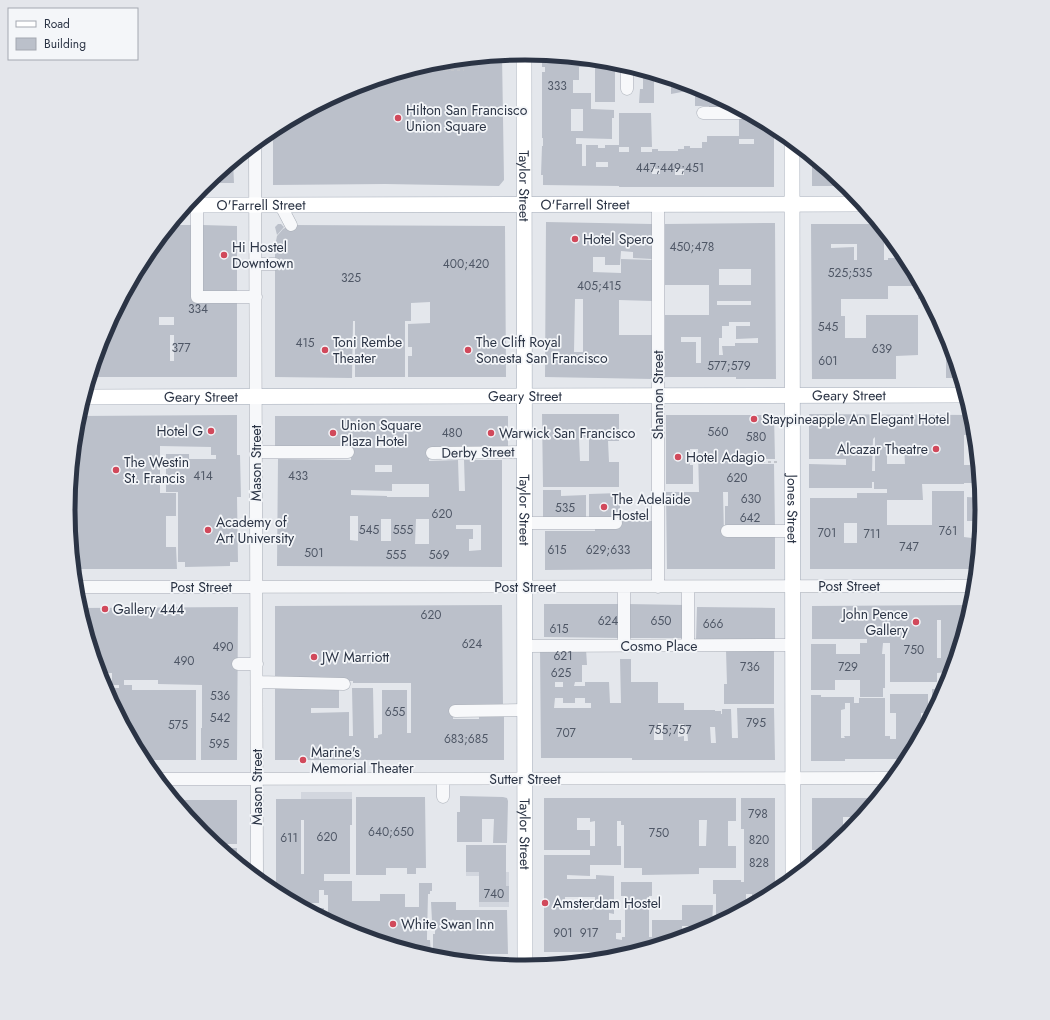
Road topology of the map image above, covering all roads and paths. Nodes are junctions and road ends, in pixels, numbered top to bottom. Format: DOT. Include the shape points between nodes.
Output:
graph roads {
  1 [pos="524,60"];
  2 [pos="432,70"];
  3 [pos="464,70"];
  4 [pos="627,72"];
  5 [pos="627,89"];
  6 [pos="703,113"];
  7 [pos="737,113"];
  8 [pos="792,148"];
  9 [pos="256,149"];
  10 [pos="256,204"];
  11 [pos="280,204"];
  12 [pos="524,204"];
  13 [pos="658,204"];
  14 [pos="792,204"];
  15 [pos="854,204"];
  16 [pos="195,205"];
  17 [pos="192,208"];
  18 [pos="291,225"];
  19 [pos="256,264"];
  20 [pos="275,264"];
  21 [pos="256,296"];
  22 [pos="960,395"];
  23 [pos="256,396"];
  24 [pos="524,396"];
  25 [pos="658,396"];
  26 [pos="792,396"];
  27 [pos="89,397"];
  28 [pos="256,452"];
  29 [pos="348,452"];
  30 [pos="524,452"];
  31 [pos="432,453"];
  32 [pos="792,461"];
  33 [pos="738,462"];
  34 [pos="525,523"];
  35 [pos="616,523"];
  36 [pos="726,531"];
  37 [pos="793,531"];
  38 [pos="624,586"];
  39 [pos="688,586"];
  40 [pos="793,586"];
  41 [pos="968,586"];
  42 [pos="82,587"];
  43 [pos="256,587"];
  44 [pos="525,587"];
  45 [pos="658,587"];
  46 [pos="793,645"];
  47 [pos="525,646"];
  48 [pos="624,646"];
  49 [pos="688,646"];
  50 [pos="238,664"];
  51 [pos="257,664"];
  52 [pos="257,682"];
  53 [pos="344,684"];
  54 [pos="525,710"];
  55 [pos="454,711"];
  56 [pos="886,778"];
  57 [pos="164,779"];
  58 [pos="257,779"];
  59 [pos="443,779"];
  60 [pos="525,779"];
  61 [pos="793,779"];
  62 [pos="443,797"];
  63 [pos="257,871"];
  64 [pos="793,871"];
  65 [pos="525,960"];
  1 -- 12 [label="main road, Taylor Street"];
  2 -- 3 [label="path"];
  4 -- 5 [label="street"];
  6 -- 7 [label="street"];
  8 -- 14 [label="main road, Jones Street"];
  9 -- 10 [label="street, Mason Street"];
  10 -- 11 [label="main road, O'Farrell Street"];
  10 -- 16 [label="main road, O'Farrell Street"];
  10 -- 19 [label="street, Mason Street"];
  11 -- 12 [label="main road, O'Farrell Street"];
  11 -- 18 [label="street"];
  12 -- 13 [label="main road, O'Farrell Street"];
  12 -- 24 [label="main road, Taylor Street"];
  13 -- 14 [label="main road, O'Farrell Street"];
  13 -- 25 [label="street, Shannon Street"];
  14 -- 15 [label="main road, O'Farrell Street"];
  14 -- 26 [label="main road, Jones Street"];
  17 -- 21 [label="street" via="197,297"];
  19 -- 20 [label="street"];
  19 -- 21 [label="street, Mason Street"];
  21 -- 23 [label="street, Mason Street"];
  22 -- 26 [label="main road, Geary Street"];
  23 -- 24 [label="main road, Geary Street"];
  23 -- 27 [label="main road, Geary Street"];
  23 -- 28 [label="street, Mason Street"];
  24 -- 25 [label="main road, Geary Street"];
  24 -- 30 [label="main road, Taylor Street"];
  25 -- 26 [label="main road, Geary Street"];
  25 -- 45 [label="street, Shannon Street"];
  26 -- 32 [label="main road, Jones Street"];
  28 -- 29 [label="street"];
  28 -- 43 [label="street, Mason Street"];
  30 -- 31 [label="street, Derby Street"];
  30 -- 34 [label="main road, Taylor Street"];
  32 -- 33 [label="path"];
  32 -- 37 [label="main road, Jones Street"];
  34 -- 35 [label="street"];
  34 -- 44 [label="main road, Taylor Street"];
  36 -- 37 [label="street"];
  37 -- 40 [label="main road, Jones Street"];
  38 -- 44 [label="street, Post Street"];
  38 -- 45 [label="street, Post Street"];
  38 -- 48 [label="street"];
  39 -- 40 [label="street, Post Street"];
  39 -- 45 [label="street, Post Street"];
  39 -- 49 [label="street"];
  40 -- 41 [label="street, Post Street"];
  40 -- 46 [label="main road, Jones Street"];
  42 -- 43 [label="street, Post Street"];
  43 -- 44 [label="street, Post Street"];
  43 -- 51 [label="street, Mason Street"];
  44 -- 47 [label="main road, Taylor Street"];
  46 -- 49 [label="street, Cosmo Place"];
  46 -- 61 [label="main road, Jones Street"];
  47 -- 48 [label="street, Cosmo Place"];
  47 -- 54 [label="main road, Taylor Street"];
  48 -- 49 [label="street, Cosmo Place"];
  50 -- 51 [label="street"];
  51 -- 52 [label="street, Mason Street"];
  52 -- 53 [label="street"];
  52 -- 58 [label="street, Mason Street"];
  54 -- 55 [label="street"];
  54 -- 60 [label="main road, Taylor Street"];
  56 -- 61 [label="street, Sutter Street"];
  57 -- 58 [label="street, Sutter Street"];
  58 -- 59 [label="street, Sutter Street"];
  58 -- 63 [label="street, Mason Street"];
  59 -- 60 [label="street, Sutter Street"];
  59 -- 62 [label="street"];
  60 -- 61 [label="street, Sutter Street"];
  60 -- 65 [label="main road, Taylor Street"];
  61 -- 64 [label="main road, Jones Street"];
}
